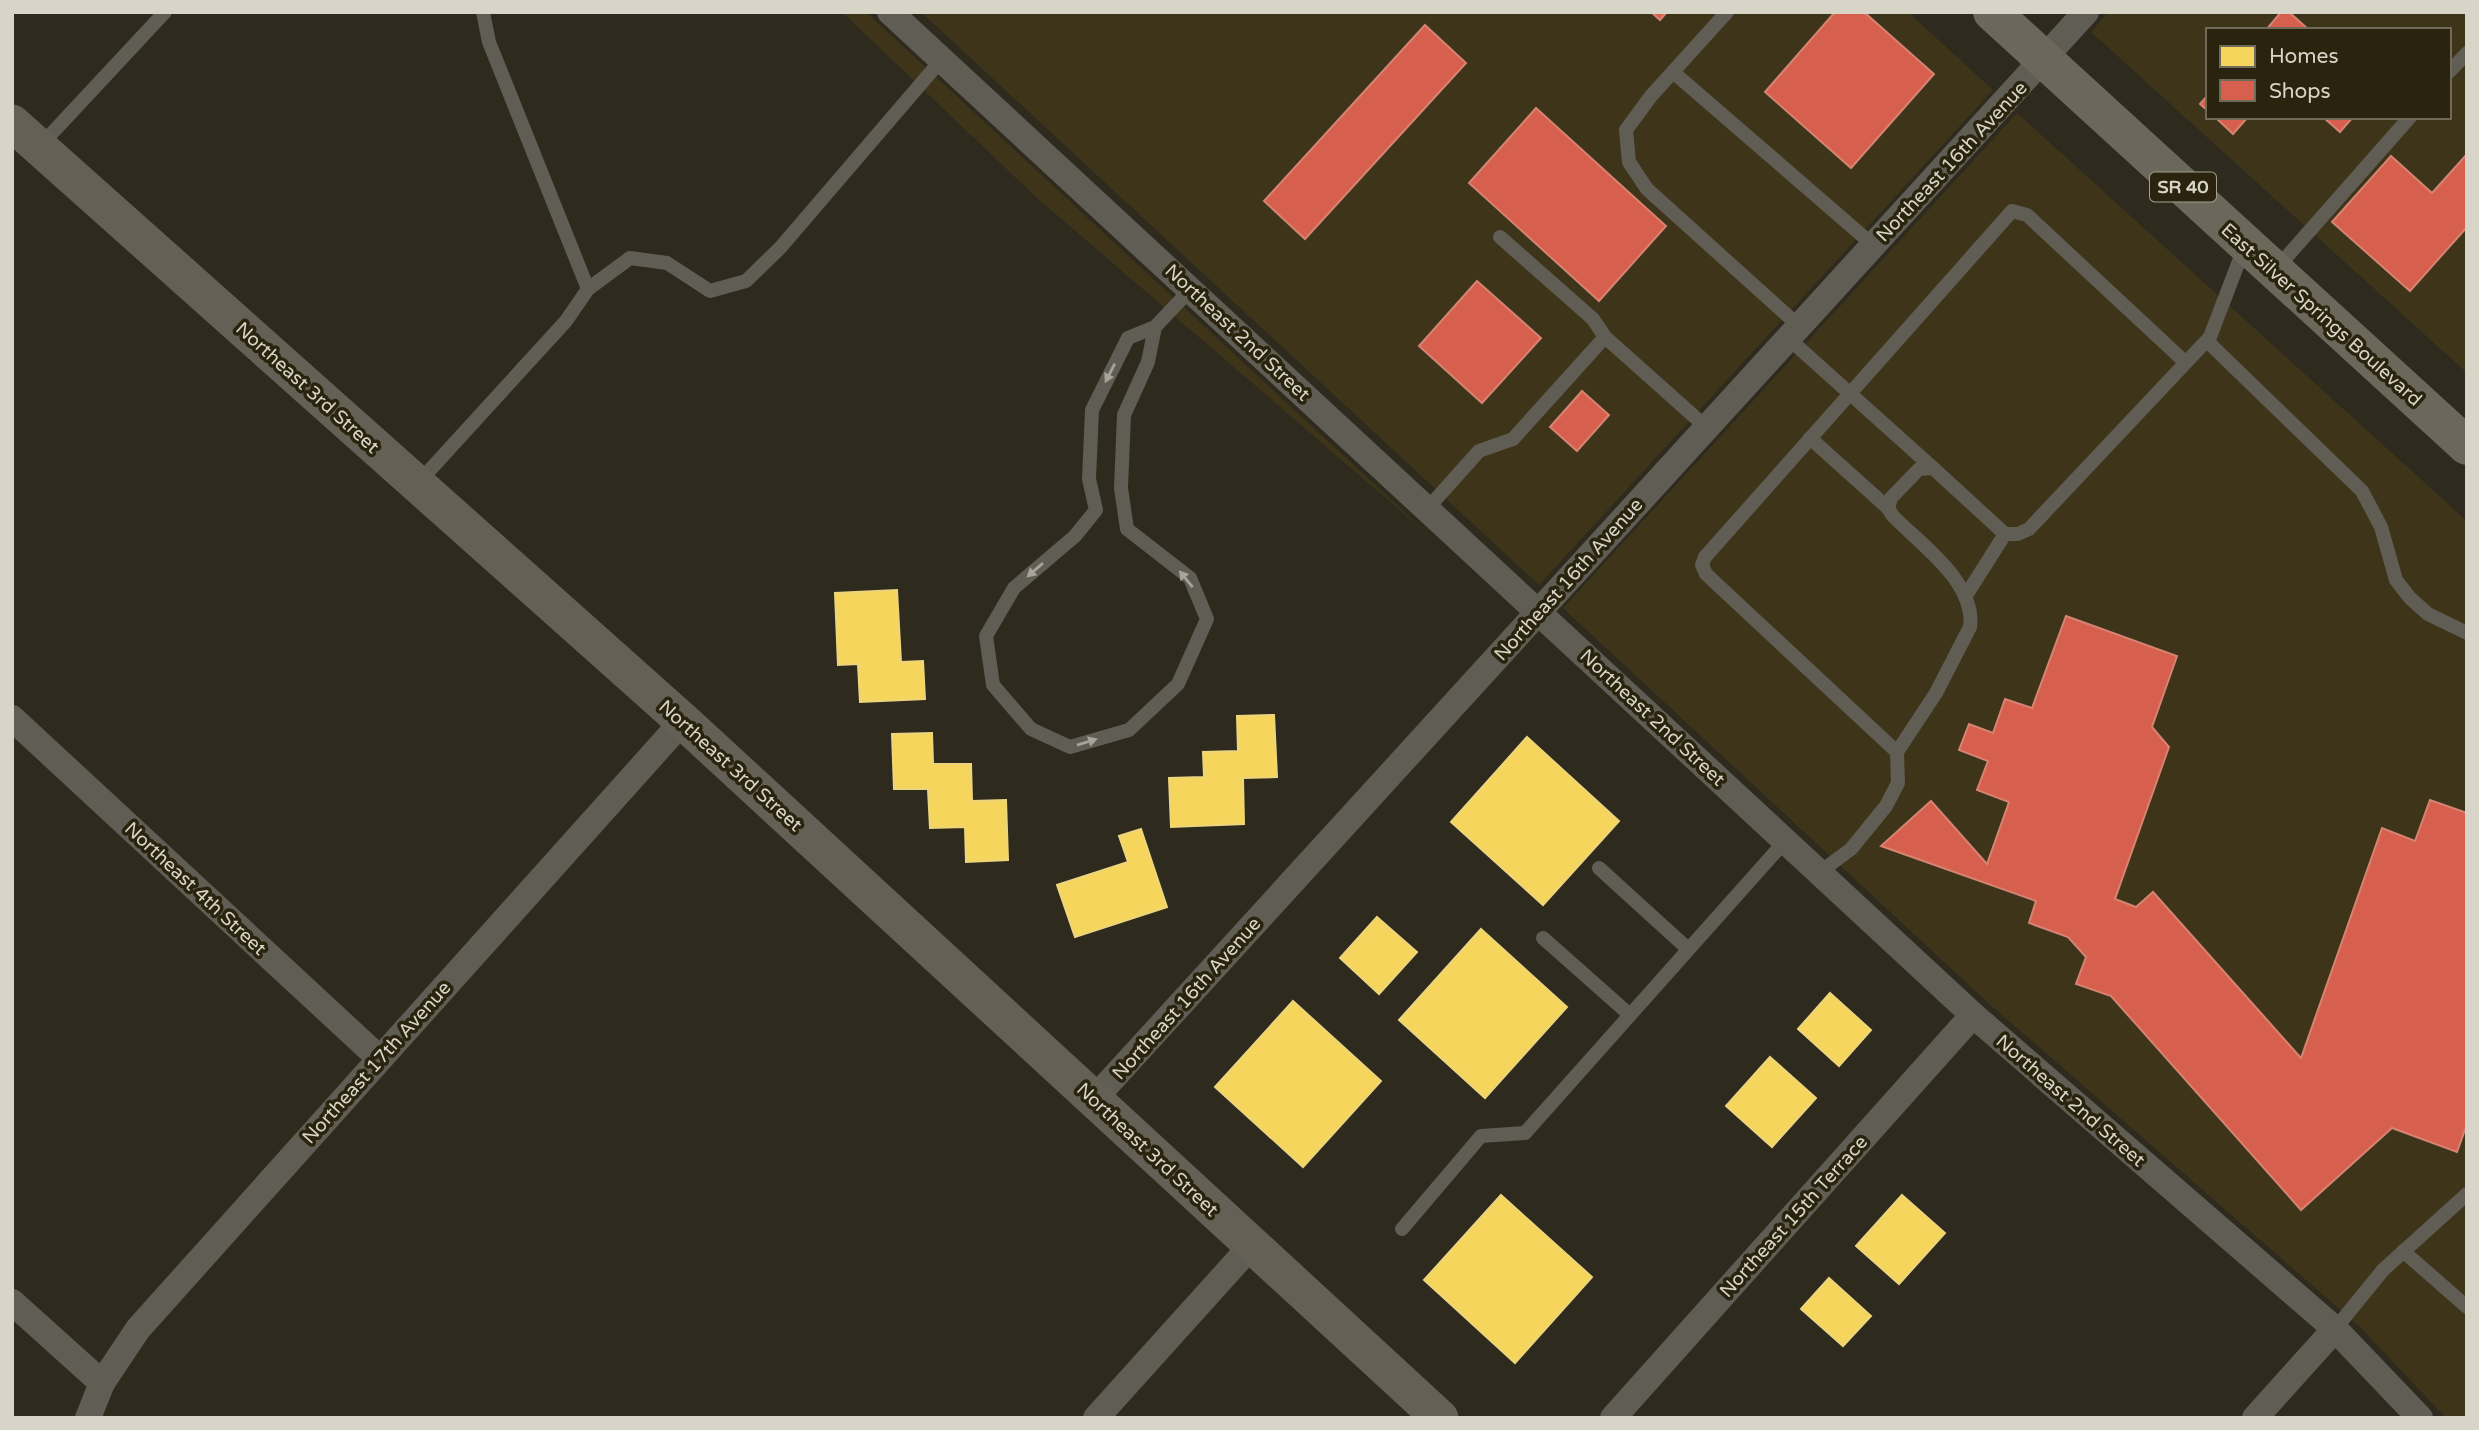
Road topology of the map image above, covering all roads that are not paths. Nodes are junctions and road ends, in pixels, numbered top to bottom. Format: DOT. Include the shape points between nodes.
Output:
graph roads {
  1 [pos="165,12"];
  2 [pos="483,12"];
  3 [pos="890,12"];
  4 [pos="1727,12"];
  5 [pos="1992,12"];
  6 [pos="2086,12"];
  7 [pos="2467,53"];
  8 [pos="943,58"];
  9 [pos="2043,60"];
  10 [pos="2451,70"];
  11 [pos="1673,72"];
  12 [pos="2408,119"];
  13 [pos="20,131"];
  14 [pos="1500,237"];
  15 [pos="2245,244"];
  16 [pos="1873,245"];
  17 [pos="2275,270"];
  18 [pos="588,289"];
  19 [pos="1191,289"];
  20 [pos="1155,327"];
  21 [pos="1794,332"];
  22 [pos="1605,337"];
  23 [pos="2207,341"];
  24 [pos="2185,362"];
  25 [pos="1850,394"];
  26 [pos="1706,427"];
  27 [pos="1810,438"];
  28 [pos="2467,446"];
  29 [pos="1933,468"];
  30 [pos="417,484"];
  31 [pos="1428,508"];
  32 [pos="1888,508"];
  33 [pos="2006,534"];
  34 [pos="1965,597"];
  35 [pos="1539,610"];
  36 [pos="2467,633"];
  37 [pos="12,718"];
  38 [pos="682,720"];
  39 [pos="1897,752"];
  40 [pos="1786,840"];
  41 [pos="1599,868"];
  42 [pos="1820,872"];
  43 [pos="1543,938"];
  44 [pos="1688,949"];
  45 [pos="1630,1015"];
  46 [pos="1973,1015"];
  47 [pos="379,1058"];
  48 [pos="1094,1099"];
  49 [pos="2467,1194"];
  50 [pos="1402,1229"];
  51 [pos="1252,1245"];
  52 [pos="2403,1251"];
  53 [pos="12,1302"];
  54 [pos="2467,1306"];
  55 [pos="2335,1329"];
  56 [pos="102,1384"];
  57 [pos="88,1418"];
  58 [pos="1096,1418"];
  59 [pos="1440,1418"];
  60 [pos="1614,1418"];
  61 [pos="2255,1418"];
  62 [pos="2420,1418"];
  1 -- 13 [label="lane"];
  2 -- 18 [label="lane" via="489,42"];
  3 -- 8 [label="street, Northeast 2nd Street"];
  4 -- 11 [label="lane"];
  5 -- 9 [label="main road, East Silver Springs Boulevard / SR 40"];
  6 -- 9 [label="street, Northeast 16th Avenue"];
  7 -- 10 [label="lane"];
  8 -- 18 [label="lane" via="780,248 746,281 710,291 667,263 630,258"];
  8 -- 19 [label="street, Northeast 2nd Street"];
  9 -- 15 [label="main road, East Silver Springs Boulevard / SR 40"];
  9 -- 16 [label="street, Northeast 16th Avenue"];
  11 -- 16 [label="lane"];
  11 -- 21 [label="lane" via="1626,130 1629,162 1647,189"];
  12 -- 17 [label="lane"];
  13 -- 30 [label="street, Northeast 3rd Street"];
  14 -- 22 [label="lane" via="1593,319"];
  15 -- 17 [label="main road, East Silver Springs Boulevard / SR 40"];
  15 -- 23 [label="lane"];
  16 -- 21 [label="street, Northeast 16th Avenue"];
  17 -- 28 [label="main road, East Silver Springs Boulevard / SR 40"];
  18 -- 30 [label="lane" via="566,321"];
  19 -- 20 [label="lane"];
  19 -- 31 [label="street, Northeast 2nd Street"];
  20 -- 20 [label="lane, one-way" via="1128,338 1092,410 1089,479 1096,510 1075,536 1014,588 986,636 993,685 1031,729 1070,747 1129,730 1178,684 1207,619 1190,578 1127,530 1121,488 1124,415 1148,362"];
  21 -- 25 [label="lane"];
  21 -- 26 [label="street, Northeast 16th Avenue"];
  22 -- 26 [label="lane"];
  22 -- 31 [label="lane" via="1513,439 1479,451"];
  23 -- 24 [label="lane"];
  23 -- 36 [label="lane" via="2362,491 2381,527 2396,580 2410,598 2428,614"];
  24 -- 25 [label="lane" via="2018,210 2012,211"];
  24 -- 33 [label="lane" via="2037,521 2018,534"];
  25 -- 27 [label="lane"];
  25 -- 29 [label="lane"];
  26 -- 35 [label="street, Northeast 16th Avenue"];
  27 -- 32 [label="lane"];
  27 -- 39 [label="lane" via="1702,565 1706,574"];
  29 -- 32 [label="lane" via="1919,469 1891,498"];
  29 -- 33 [label="lane"];
  30 -- 38 [label="street, Northeast 3rd Street"];
  31 -- 35 [label="street, Northeast 2nd Street"];
  32 -- 34 [label="lane" via="1937,558"];
  33 -- 34 [label="lane"];
  34 -- 39 [label="lane" via="1972,616 1970,627 1936,693"];
  35 -- 40 [label="street, Northeast 2nd Street"];
  35 -- 48 [label="street, Northeast 16th Avenue"];
  37 -- 47 [label="street, Northeast 4th Street"];
  38 -- 47 [label="street, Northeast 17th Avenue"];
  38 -- 48 [label="street, Northeast 3rd Street"];
  39 -- 42 [label="lane" via="1898,783 1886,806 1851,849"];
  40 -- 42 [label="street, Northeast 2nd Street"];
  40 -- 44 [label="lane"];
  41 -- 44 [label="lane"];
  42 -- 46 [label="street, Northeast 2nd Street"];
  43 -- 45 [label="lane"];
  44 -- 45 [label="lane"];
  45 -- 50 [label="lane" via="1525,1133 1481,1136"];
  46 -- 55 [label="street, Northeast 2nd Street"];
  46 -- 60 [label="street, Northeast 15th Terrace"];
  47 -- 56 [label="street, Northeast 17th Avenue" via="138,1329"];
  48 -- 51 [label="street, Northeast 3rd Street"];
  49 -- 52 [label="lane"];
  51 -- 58 [label="street"];
  51 -- 59 [label="street, Northeast 3rd Street"];
  52 -- 54 [label="lane"];
  52 -- 55 [label="lane"];
  53 -- 56 [label="street"];
  55 -- 61 [label="street"];
  55 -- 62 [label="street, Northeast 2nd Street"];
  56 -- 57 [label="street, Northeast 17th Avenue"];
}
